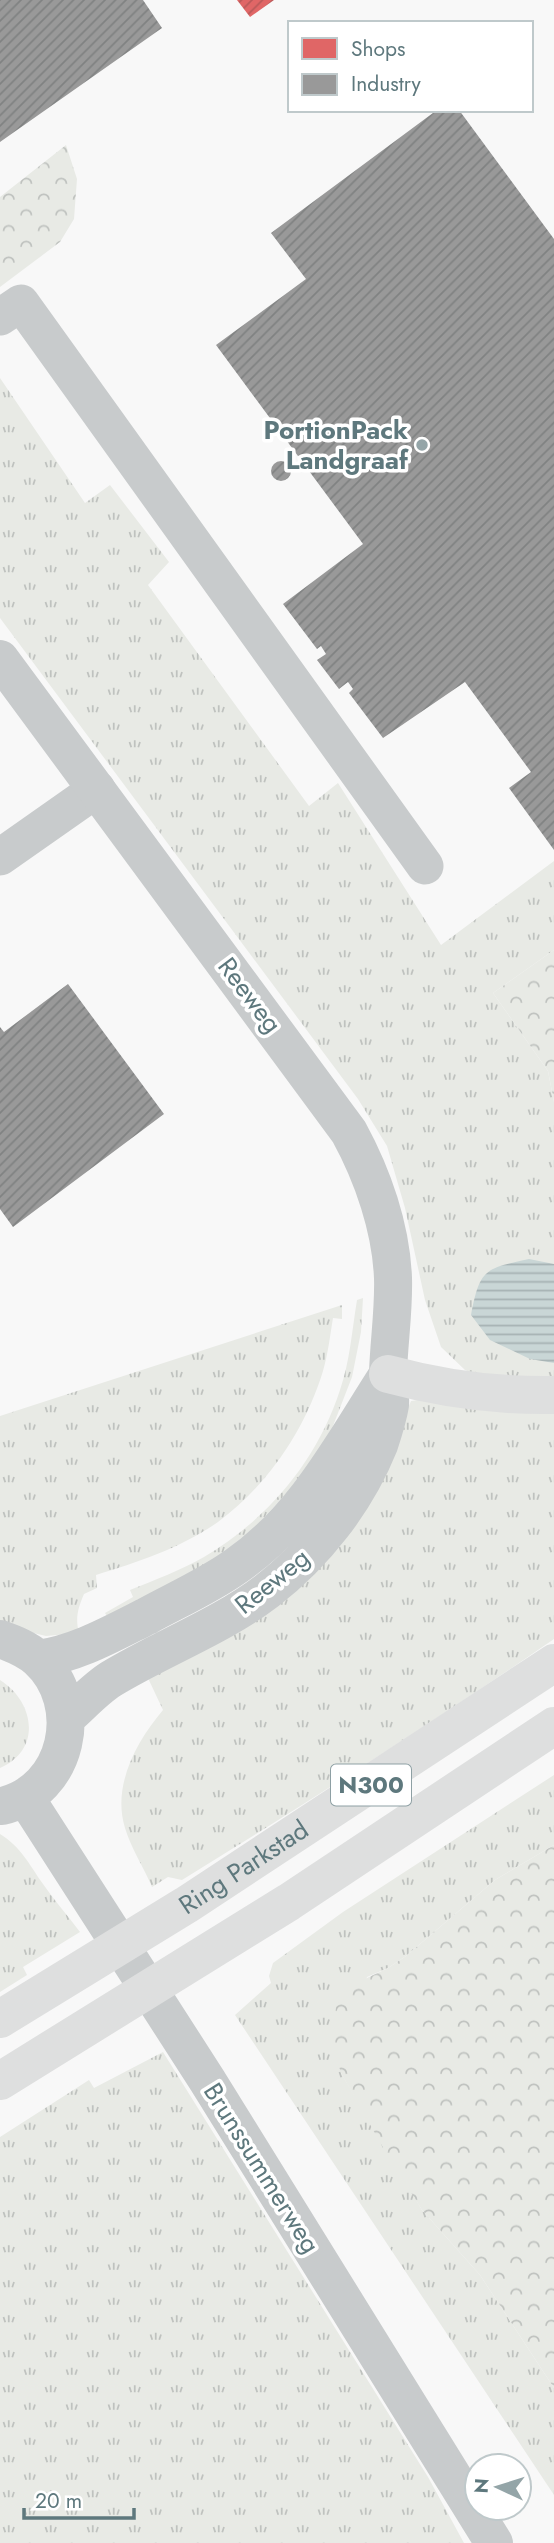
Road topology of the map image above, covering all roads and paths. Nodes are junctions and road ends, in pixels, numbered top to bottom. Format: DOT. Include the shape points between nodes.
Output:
graph roads {
  1 [pos="0,317"];
  2 [pos="0,659"];
  3 [pos="97,789"];
  4 [pos="0,857"];
  5 [pos="425,866"];
  6 [pos="388,1374"];
  7 [pos="554,1395"];
  8 [pos="0,1639"];
  9 [pos="38,1659"];
  10 [pos="554,1663"];
  11 [pos="67,1717"];
  12 [pos="554,1726"];
  13 [pos="13,1802"];
  14 [pos="101,2017"];
  15 [pos="0,2019"];
  16 [pos="0,2081"];
  17 [pos="0,2099"];
  18 [pos="494,2543"];
  1 -- 5 [label="street" via="21,303"];
  2 -- 3 [label="street, Reeweg"];
  3 -- 4 [label="street"];
  3 -- 6 [label="street, Reeweg" via="332,1106 362,1156 383,1220 393,1276"];
  6 -- 7 [label="highway" via="491,1393"];
  6 -- 9 [label="street, Reeweg" via="323,1478 256,1550 201,1587 89,1646"];
  6 -- 11 [label="street, Reeweg" via="390,1404 379,1445 354,1493 309,1553 257,1598 109,1680"];
  8 -- 9 [label="street"];
  9 -- 11 [label="street" via="62,1695"];
  10 -- 15 [label="highway, Ring Parkstad / N300" via="186,1905"];
  11 -- 13 [label="street" via="61,1754 52,1771"];
  12 -- 14 [label="highway, Ring Parkstad / N300" via="289,1902"];
  13 -- 18 [label="street, Brunssummerweg" via="208,2080"];
  14 -- 16 [label="highway, Ring Parkstad / N300"];
  14 -- 17 [label="highway, N300"];
}
